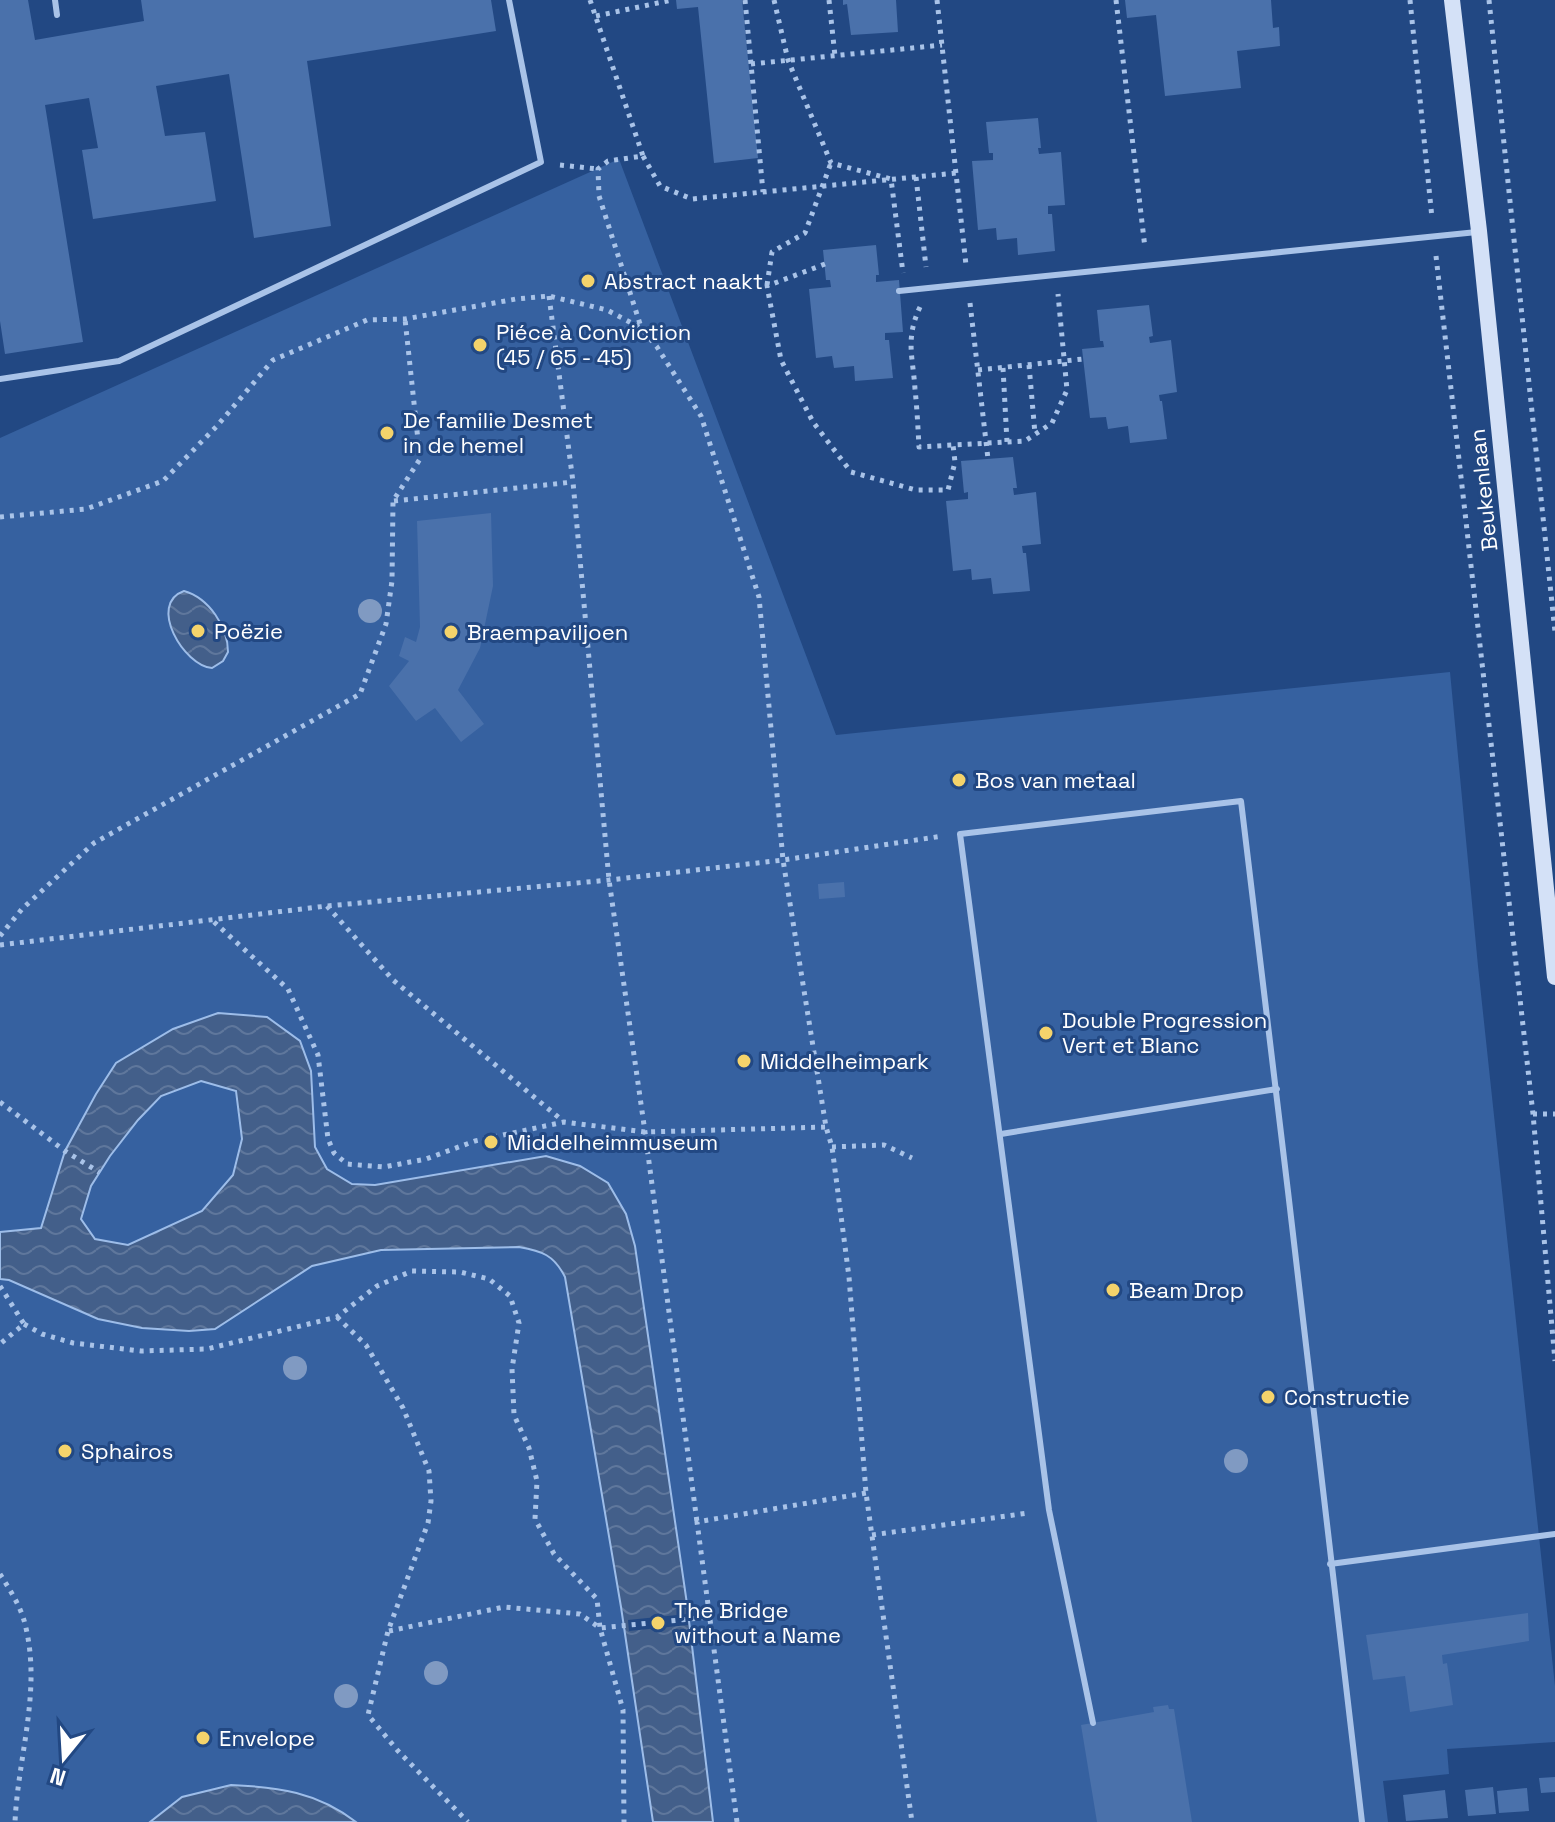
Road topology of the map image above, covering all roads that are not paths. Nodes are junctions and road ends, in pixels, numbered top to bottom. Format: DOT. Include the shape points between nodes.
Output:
graph roads {
  1 [pos="55,0"];
  2 [pos="509,0"];
  3 [pos="1452,0"];
  4 [pos="57,15"];
  5 [pos="1479,231"];
  6 [pos="902,290"];
  7 [pos="0,379"];
  8 [pos="1555,977"];
  9 [pos="1277,1089"];
  10 [pos="1001,1134"];
  11 [pos="1555,1534"];
  12 [pos="1330,1564"];
  13 [pos="1093,1723"];
  14 [pos="1362,1822"];
  1 -- 4 [label="lane"];
  2 -- 7 [label="lane" via="541,162 119,361"];
  3 -- 5 [label="street, Beukenlaan"];
  5 -- 6 [label="lane"];
  5 -- 8 [label="street, Beukenlaan"];
  9 -- 10 [label="lane"];
  9 -- 10 [label="lane" via="1241,801 960,834"];
  9 -- 12 [label="lane"];
  10 -- 13 [label="lane" via="1049,1510"];
  11 -- 12 [label="lane"];
  12 -- 14 [label="lane"];
}
